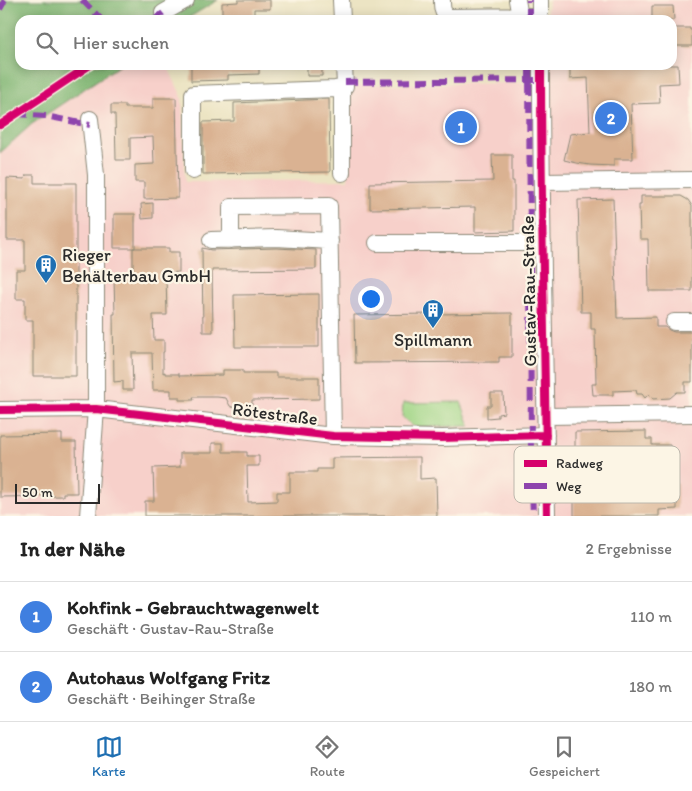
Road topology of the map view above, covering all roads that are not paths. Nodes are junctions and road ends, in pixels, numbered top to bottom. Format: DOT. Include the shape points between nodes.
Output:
graph roads {
  1 [pos="186,0"];
  2 [pos="341,0"];
  3 [pos="442,0"];
  4 [pos="518,0"];
  5 [pos="163,13"];
  6 [pos="342,15"];
  7 [pos="445,15"];
  8 [pos="520,15"];
  9 [pos="344,70"];
  10 [pos="541,70"];
  11 [pos="342,88"];
  12 [pos="90,119"];
  13 [pos="193,171"];
  14 [pos="342,173"];
  15 [pos="692,180"];
  16 [pos="542,182"];
  17 [pos="211,240"];
  18 [pos="231,240"];
  19 [pos="330,241"];
  20 [pos="543,243"];
  21 [pos="377,244"];
  22 [pos="674,322"];
  23 [pos="692,322"];
  24 [pos="96,409"];
  25 [pos="0,410"];
  26 [pos="692,414"];
  27 [pos="546,416"];
  28 [pos="546,435"];
  29 [pos="333,436"];
  30 [pos="546,446"];
  31 [pos="547,503"];
  32 [pos="88,516"];
  33 [pos="547,516"];
  1 -- 5 [label="street"];
  2 -- 6 [label="street"];
  3 -- 7 [label="street"];
  4 -- 8 [label="street"];
  9 -- 11 [label="street"];
  10 -- 16 [label="street, Gustav-Rau-Straße"];
  11 -- 13 [label="street" via="192,94"];
  11 -- 14 [label="street"];
  12 -- 24 [label="street" via="96,175"];
  15 -- 16 [label="street"];
  16 -- 20 [label="street, Gustav-Rau-Straße"];
  17 -- 18 [label="street"];
  18 -- 19 [label="street"];
  18 -- 19 [label="street" via="231,208 328,206"];
  19 -- 29 [label="street"];
  20 -- 21 [label="street"];
  20 -- 27 [label="street, Gustav-Rau-Straße"];
  22 -- 23 [label="street"];
  24 -- 25 [label="street, Rötestraße"];
  24 -- 29 [label="street, Rötestraße"];
  24 -- 32 [label="street"];
  26 -- 27 [label="street"];
  27 -- 28 [label="street, Gustav-Rau-Straße"];
  28 -- 29 [label="street, Rötestraße" via="442,438"];
  28 -- 30 [label="street, Gustav-Rau-Straße"];
  31 -- 33 [label="street, Gustav-Rau-Straße"];
}
